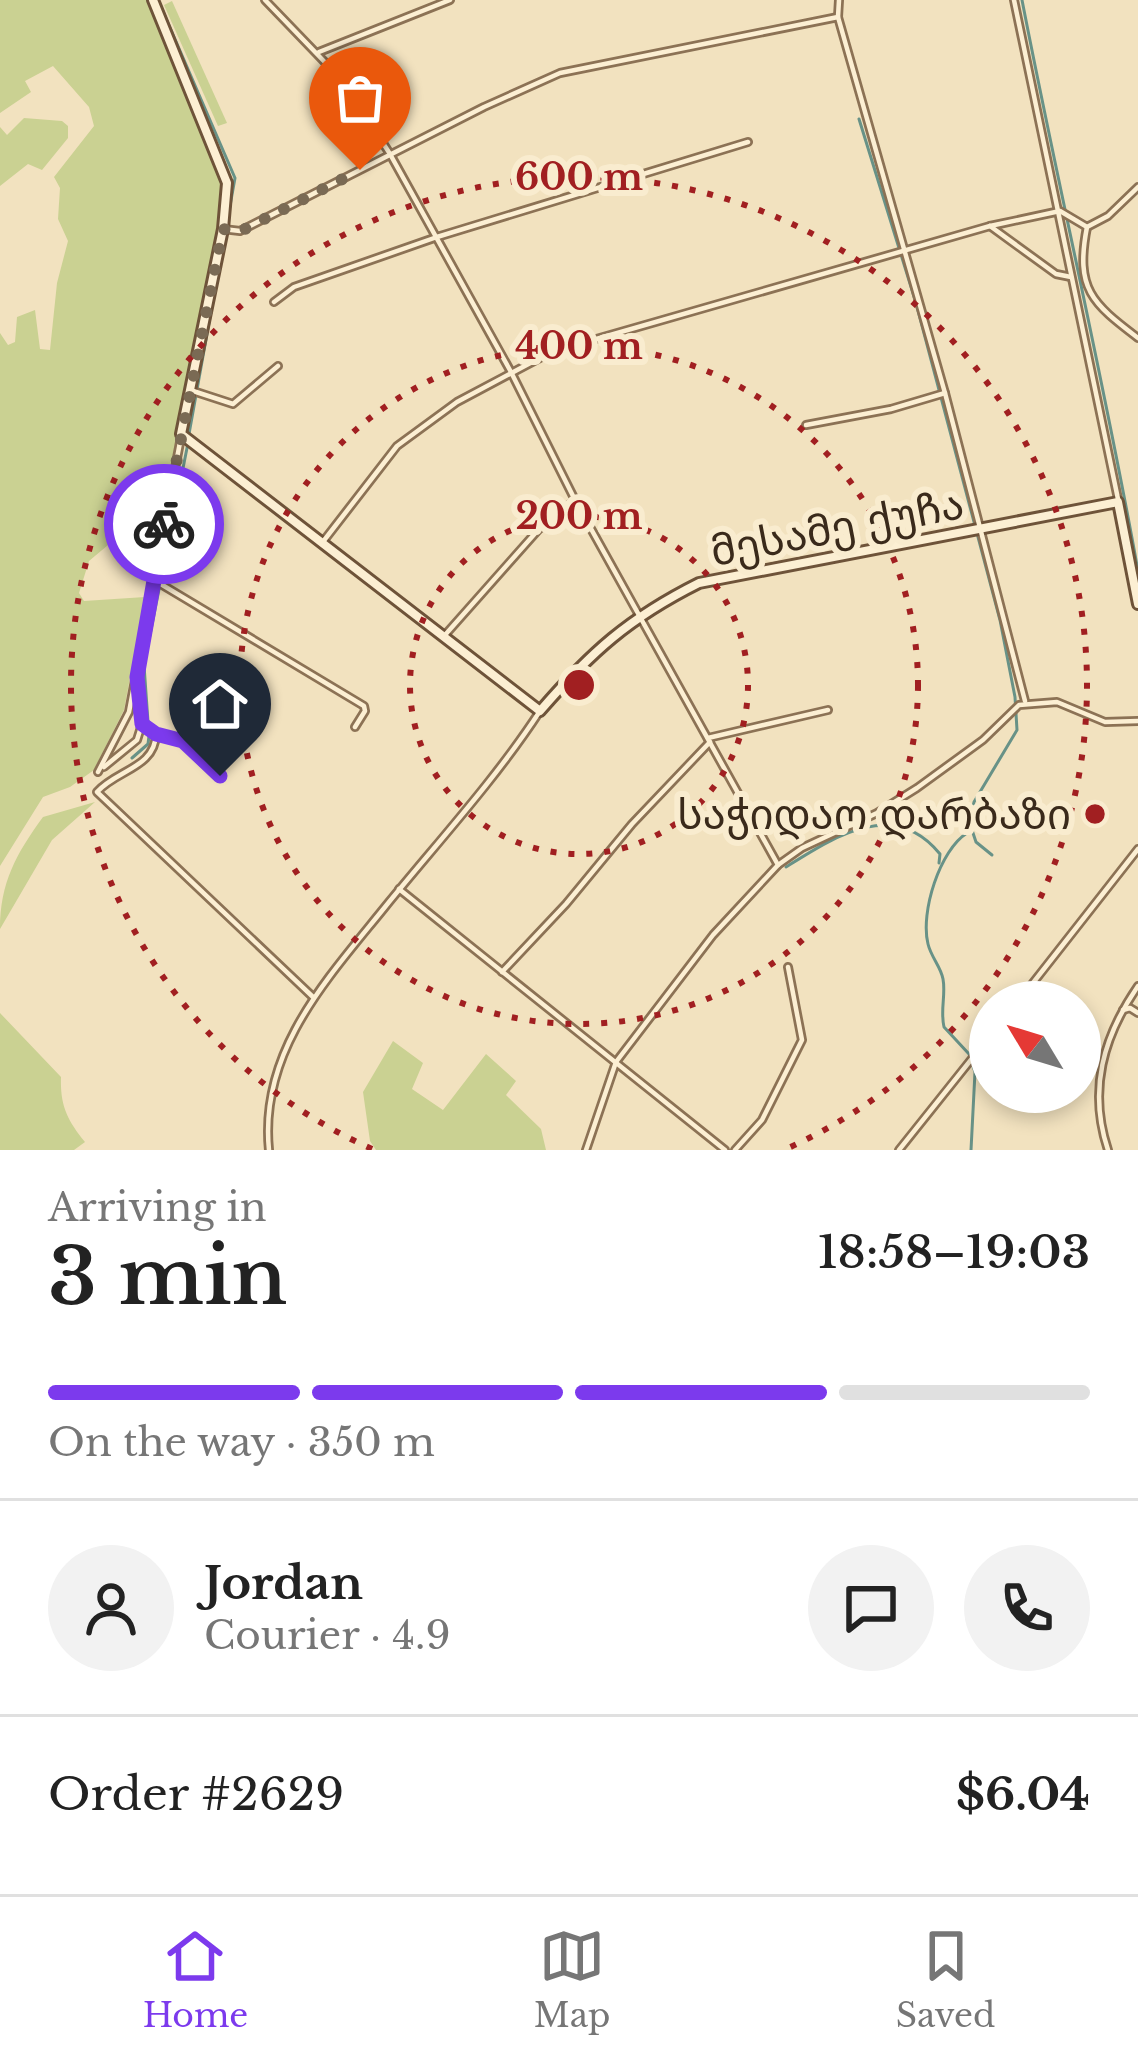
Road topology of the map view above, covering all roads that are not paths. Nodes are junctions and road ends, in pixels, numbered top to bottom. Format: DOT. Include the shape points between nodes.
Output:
graph roads {
  1 [pos="153,0"];
  2 [pos="265,0"];
  3 [pos="282,0"];
  4 [pos="450,0"];
  5 [pos="839,0"];
  6 [pos="1014,0"];
  7 [pos="274,8"];
  8 [pos="838,17"];
  9 [pos="319,52"];
  10 [pos="748,142"];
  11 [pos="390,154"];
  12 [pos="1138,187"];
  13 [pos="1060,211"];
  14 [pos="990,226"];
  15 [pos="1087,227"];
  16 [pos="223,229"];
  17 [pos="437,237"];
  18 [pos="906,252"];
  19 [pos="1071,277"];
  20 [pos="274,302"];
  21 [pos="1138,338"];
  22 [pos="278,366"];
  23 [pos="511,372"];
  24 [pos="190,390"];
  25 [pos="945,393"];
  26 [pos="806,425"];
  27 [pos="181,434"];
  28 [pos="575,500"];
  29 [pos="1118,502"];
  30 [pos="982,529"];
  31 [pos="322,543"];
  32 [pos="154,580"];
  33 [pos="1138,604"];
  34 [pos="641,614"];
  35 [pos="446,635"];
  36 [pos="137,677"];
  37 [pos="1025,703"];
  38 [pos="828,710"];
  39 [pos="540,711"];
  40 [pos="1136,719"];
  41 [pos="142,724"];
  42 [pos="356,727"];
  43 [pos="156,734"];
  44 [pos="709,740"];
  45 [pos="220,776"];
  46 [pos="1138,849"];
  47 [pos="778,865"];
  48 [pos="399,889"];
  49 [pos="788,968"];
  50 [pos="502,972"];
  51 [pos="1034,981"];
  52 [pos="1138,986"];
  53 [pos="313,997"];
  54 [pos="1138,1013"];
  55 [pos="1119,1014"];
  56 [pos="616,1062"];
  57 [pos="969,1062"];
  58 [pos="269,1150"];
  59 [pos="586,1150"];
  60 [pos="725,1150"];
  61 [pos="736,1150"];
  62 [pos="899,1150"];
  63 [pos="1108,1150"];
  1 -- 16 [label="street" via="225,172"];
  2 -- 7 [label="street"];
  3 -- 7 [label="street"];
  4 -- 9 [label="street"];
  5 -- 8 [label="street"];
  6 -- 13 [label="street"];
  7 -- 9 [label="street"];
  8 -- 11 [label="street" via="560,73"];
  8 -- 18 [label="street"];
  9 -- 11 [label="street"];
  10 -- 17 [label="street"];
  11 -- 16 [label="street" via="241,231"];
  11 -- 17 [label="street"];
  12 -- 15 [label="street"];
  13 -- 14 [label="street"];
  13 -- 15 [label="street"];
  13 -- 19 [label="street"];
  14 -- 18 [label="street"];
  14 -- 19 [label="street"];
  15 -- 21 [label="street" via="1082,255 1092,300"];
  16 -- 24 [label="street"];
  17 -- 20 [label="street" via="294,287"];
  17 -- 23 [label="street"];
  18 -- 23 [label="street" via="591,339"];
  18 -- 25 [label="street"];
  19 -- 29 [label="street"];
  22 -- 24 [label="street" via="232,404"];
  23 -- 28 [label="street"];
  23 -- 31 [label="street" via="397,446"];
  24 -- 27 [label="street"];
  25 -- 26 [label="street"];
  25 -- 30 [label="street"];
  27 -- 31 [label="street"];
  27 -- 32 [label="street"];
  28 -- 34 [label="street"];
  28 -- 35 [label="street"];
  29 -- 30 [label="street, მესამე ქუჩა"];
  29 -- 33 [label="street"];
  30 -- 34 [label="street, მესამე ქუჩა" via="735,574"];
  30 -- 37 [label="street"];
  31 -- 35 [label="street"];
  32 -- 36 [label="street"];
  32 -- 42 [label="street" via="364,706"];
  34 -- 39 [label="street, მესამე ქუჩა" via="589,655"];
  34 -- 44 [label="street"];
  35 -- 39 [label="street"];
  36 -- 41 [label="street"];
  36 -- 41 [label="street" via="130,712 98,772 137,740"];
  37 -- 40 [label="street" via="1057,703 1105,722"];
  37 -- 47 [label="street" via="917,788"];
  38 -- 44 [label="street"];
  39 -- 48 [label="street"];
  41 -- 43 [label="street"];
  43 -- 45 [label="street" via="183,741"];
  43 -- 53 [label="street" via="146,759 97,792"];
  44 -- 47 [label="street"];
  44 -- 50 [label="street"];
  46 -- 51 [label="street"];
  47 -- 56 [label="street"];
  48 -- 50 [label="street"];
  48 -- 53 [label="street"];
  49 -- 61 [label="street" via="802,1040 768,1110"];
  50 -- 56 [label="street"];
  52 -- 55 [label="street"];
  53 -- 58 [label="street" via="276,1073"];
  54 -- 55 [label="street"];
  55 -- 63 [label="street" via="1098,1094"];
  56 -- 59 [label="street"];
  56 -- 60 [label="street"];
  57 -- 62 [label="street"];
}
